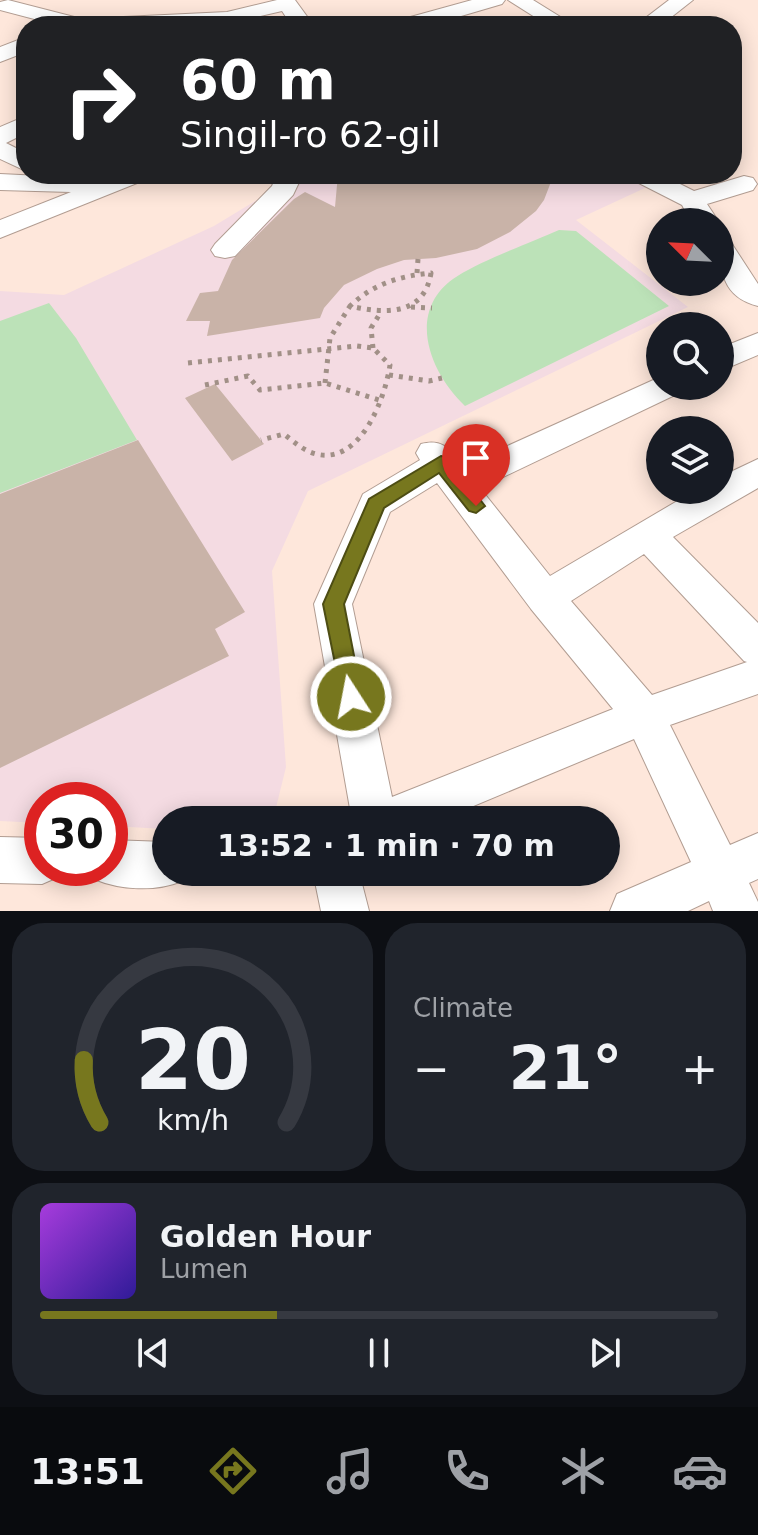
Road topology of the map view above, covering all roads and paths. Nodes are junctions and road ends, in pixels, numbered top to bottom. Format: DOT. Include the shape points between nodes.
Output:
graph roads {
  1 [pos="144,0"];
  2 [pos="495,0"];
  3 [pos="518,0"];
  4 [pos="683,0"];
  5 [pos="8,5"];
  6 [pos="45,16"];
  7 [pos="130,16"];
  8 [pos="250,16"];
  9 [pos="296,16"];
  10 [pos="439,16"];
  11 [pos="546,16"];
  12 [pos="660,16"];
  13 [pos="100,184"];
  14 [pos="286,184"];
  15 [pos="656,184"];
  16 [pos="111,185"];
  17 [pos="744,185"];
  18 [pos="693,208"];
  19 [pos="703,208"];
  20 [pos="0,230"];
  21 [pos="225,250"];
  22 [pos="418,259"];
  23 [pos="734,271"];
  24 [pos="417,273"];
  25 [pos="758,297"];
  26 [pos="349,306"];
  27 [pos="406,307"];
  28 [pos="432,308"];
  29 [pos="381,312"];
  30 [pos="758,343"];
  31 [pos="330,347"];
  32 [pos="373,348"];
  33 [pos="734,354"];
  34 [pos="188,363"];
  35 [pos="389,375"];
  36 [pos="442,378"];
  37 [pos="325,383"];
  38 [pos="205,385"];
  39 [pos="646,393"];
  40 [pos="379,400"];
  41 [pos="261,440"];
  42 [pos="444,466"];
  43 [pos="758,472"];
  44 [pos="647,534"];
  45 [pos="545,598"];
  46 [pos="758,649"];
  47 [pos="758,676"];
  48 [pos="644,716"];
  49 [pos="371,806"];
  50 [pos="422,806"];
  51 [pos="0,860"];
  52 [pos="24,861"];
  53 [pos="128,864"];
  54 [pos="152,864"];
  55 [pos="738,880"];
  56 [pos="339,886"];
  57 [pos="345,911"];
  58 [pos="634,911"];
  1 -- 7 [label="street" via="129,11"];
  2 -- 10 [label="street"];
  3 -- 11 [label="street"];
  4 -- 12 [label="street"];
  5 -- 6 [label="street"];
  8 -- 9 [label="street" via="287,4"];
  13 -- 16 [label="street"];
  14 -- 21 [label="street"];
  15 -- 18 [label="street"];
  16 -- 20 [label="street"];
  17 -- 19 [label="street"];
  22 -- 24 [label="path"];
  23 -- 25 [label="street" via="745,289"];
  24 -- 26 [label="path" via="374,286"];
  24 -- 27 [label="path" via="431,273 431,282 421,299"];
  26 -- 29 [label="path"];
  26 -- 31 [label="path" via="333,328"];
  27 -- 28 [label="path"];
  27 -- 29 [label="path"];
  29 -- 32 [label="path" via="369,337"];
  30 -- 33 [label="street"];
  31 -- 32 [label="path"];
  31 -- 34 [label="path"];
  31 -- 37 [label="path"];
  32 -- 35 [label="path" via="390,365"];
  35 -- 36 [label="path"];
  35 -- 40 [label="path"];
  37 -- 38 [label="path" via="260,390 248,376"];
  37 -- 40 [label="path"];
  39 -- 42 [label="street"];
  40 -- 41 [label="path" via="361,435 332,455 298,448 284,434"];
  42 -- 45 [label="street"];
  42 -- 49 [label="street" via="376,504 333,604"];
  43 -- 44 [label="street"];
  44 -- 45 [label="street"];
  44 -- 46 [label="street"];
  45 -- 48 [label="street"];
  47 -- 48 [label="street"];
  48 -- 50 [label="street"];
  48 -- 55 [label="street"];
  51 -- 52 [label="street"];
  53 -- 54 [label="street"];
  55 -- 58 [label="street"];
  56 -- 57 [label="street"];
}
